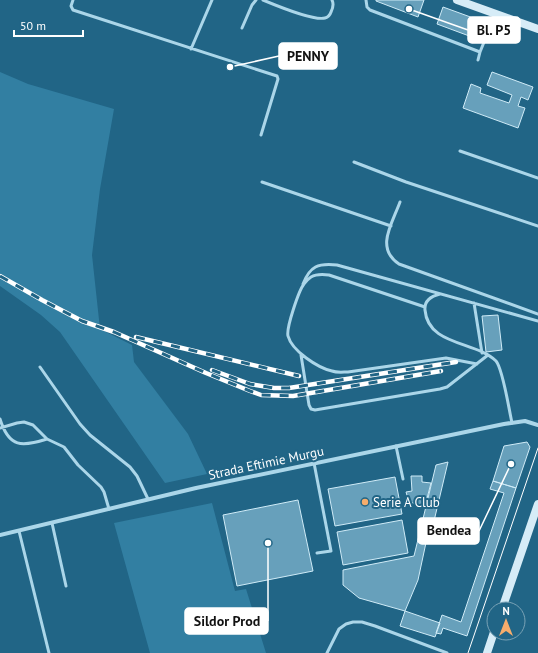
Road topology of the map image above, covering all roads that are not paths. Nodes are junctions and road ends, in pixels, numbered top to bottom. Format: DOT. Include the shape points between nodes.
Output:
graph roads {
  1 [pos="73,0"];
  2 [pos="212,0"];
  3 [pos="256,0"];
  4 [pos="263,0"];
  5 [pos="332,0"];
  6 [pos="366,0"];
  7 [pos="457,0"];
  8 [pos="479,4"];
  9 [pos="495,14"];
  10 [pos="242,28"];
  11 [pos="538,29"];
  12 [pos="191,49"];
  13 [pos="480,52"];
  14 [pos="478,60"];
  15 [pos="261,135"];
  16 [pos="460,150"];
  17 [pos="354,162"];
  18 [pos="538,178"];
  19 [pos="262,182"];
  20 [pos="406,182"];
  21 [pos="404,187"];
  22 [pos="400,202"];
  23 [pos="391,226"];
  24 [pos="538,226"];
  25 [pos="301,289"];
  26 [pos="440,294"];
  27 [pos="474,303"];
  28 [pos="425,307"];
  29 [pos="538,314"];
  30 [pos="538,322"];
  31 [pos="482,353"];
  32 [pos="301,354"];
  33 [pos="488,356"];
  34 [pos="477,364"];
  35 [pos="40,367"];
  36 [pos="0,420"];
  37 [pos="512,423"];
  38 [pos="538,425"];
  39 [pos="1,427"];
  40 [pos="48,439"];
  41 [pos="396,446"];
  42 [pos="314,463"];
  43 [pos="403,479"];
  44 [pos="148,499"];
  45 [pos="538,504"];
  46 [pos="109,509"];
  47 [pos="52,523"];
  48 [pos="20,531"];
  49 [pos="0,535"];
  50 [pos="317,553"];
  51 [pos="66,586"];
  52 [pos="505,601"];
  53 [pos="491,641"];
  54 [pos="49,653"];
  55 [pos="327,653"];
  56 [pos="447,653"];
  57 [pos="487,653"];
  1 -- 12 [label="lane" via="73,10"];
  2 -- 12 [label="lane"];
  3 -- 10 [label="lane"];
  4 -- 5 [label="lane" via="323,19 330,15"];
  6 -- 13 [label="lane" via="370,10"];
  7 -- 8 [label="main road"];
  8 -- 9 [label="main road"];
  9 -- 11 [label="main road"];
  9 -- 13 [label="lane"];
  12 -- 15 [label="lane" via="278,77"];
  13 -- 14 [label="lane"];
  16 -- 18 [label="lane"];
  17 -- 20 [label="lane"];
  19 -- 23 [label="lane"];
  20 -- 21 [label="lane"];
  20 -- 24 [label="lane"];
  22 -- 23 [label="lane"];
  23 -- 29 [label="lane" via="386,240 387,250 399,264"];
  25 -- 26 [label="lane" via="312,269 329,264"];
  25 -- 28 [label="lane" via="304,283 314,276 329,275"];
  25 -- 32 [label="lane" via="288,328 290,343"];
  26 -- 27 [label="lane"];
  26 -- 28 [label="lane" via="428,299"];
  27 -- 30 [label="lane"];
  27 -- 31 [label="lane"];
  28 -- 31 [label="lane" via="427,318 437,333"];
  31 -- 33 [label="lane"];
  32 -- 34 [label="lane" via="334,372 446,358"];
  32 -- 34 [label="lane" via="309,405 310,409 315,410 440,389 447,387"];
  33 -- 34 [label="lane"];
  33 -- 37 [label="lane" via="500,369"];
  35 -- 44 [label="lane" via="80,424 130,467"];
  36 -- 39 [label="lane"];
  37 -- 38 [label="street, Strada Eftimie Murgu" via="525,421"];
  37 -- 41 [label="street, Strada Eftimie Murgu"];
  39 -- 40 [label="lane" via="24,422 33,425"];
  39 -- 40 [label="lane" via="10,438 22,444"];
  40 -- 46 [label="lane" via="64,447 101,487"];
  41 -- 42 [label="street, Strada Eftimie Murgu"];
  41 -- 43 [label="lane"];
  42 -- 44 [label="street, Strada Eftimie Murgu"];
  42 -- 50 [label="lane" via="331,550"];
  44 -- 46 [label="street, Strada Eftimie Murgu"];
  45 -- 52 [label="main road"];
  46 -- 47 [label="street, Strada Eftimie Murgu"];
  47 -- 48 [label="street, Strada Eftimie Murgu"];
  47 -- 51 [label="lane"];
  48 -- 49 [label="street, Strada Eftimie Murgu"];
  48 -- 54 [label="lane"];
  53 -- 57 [label="main road"];
  55 -- 56 [label="lane" via="339,630 346,624 362,622"];
}
